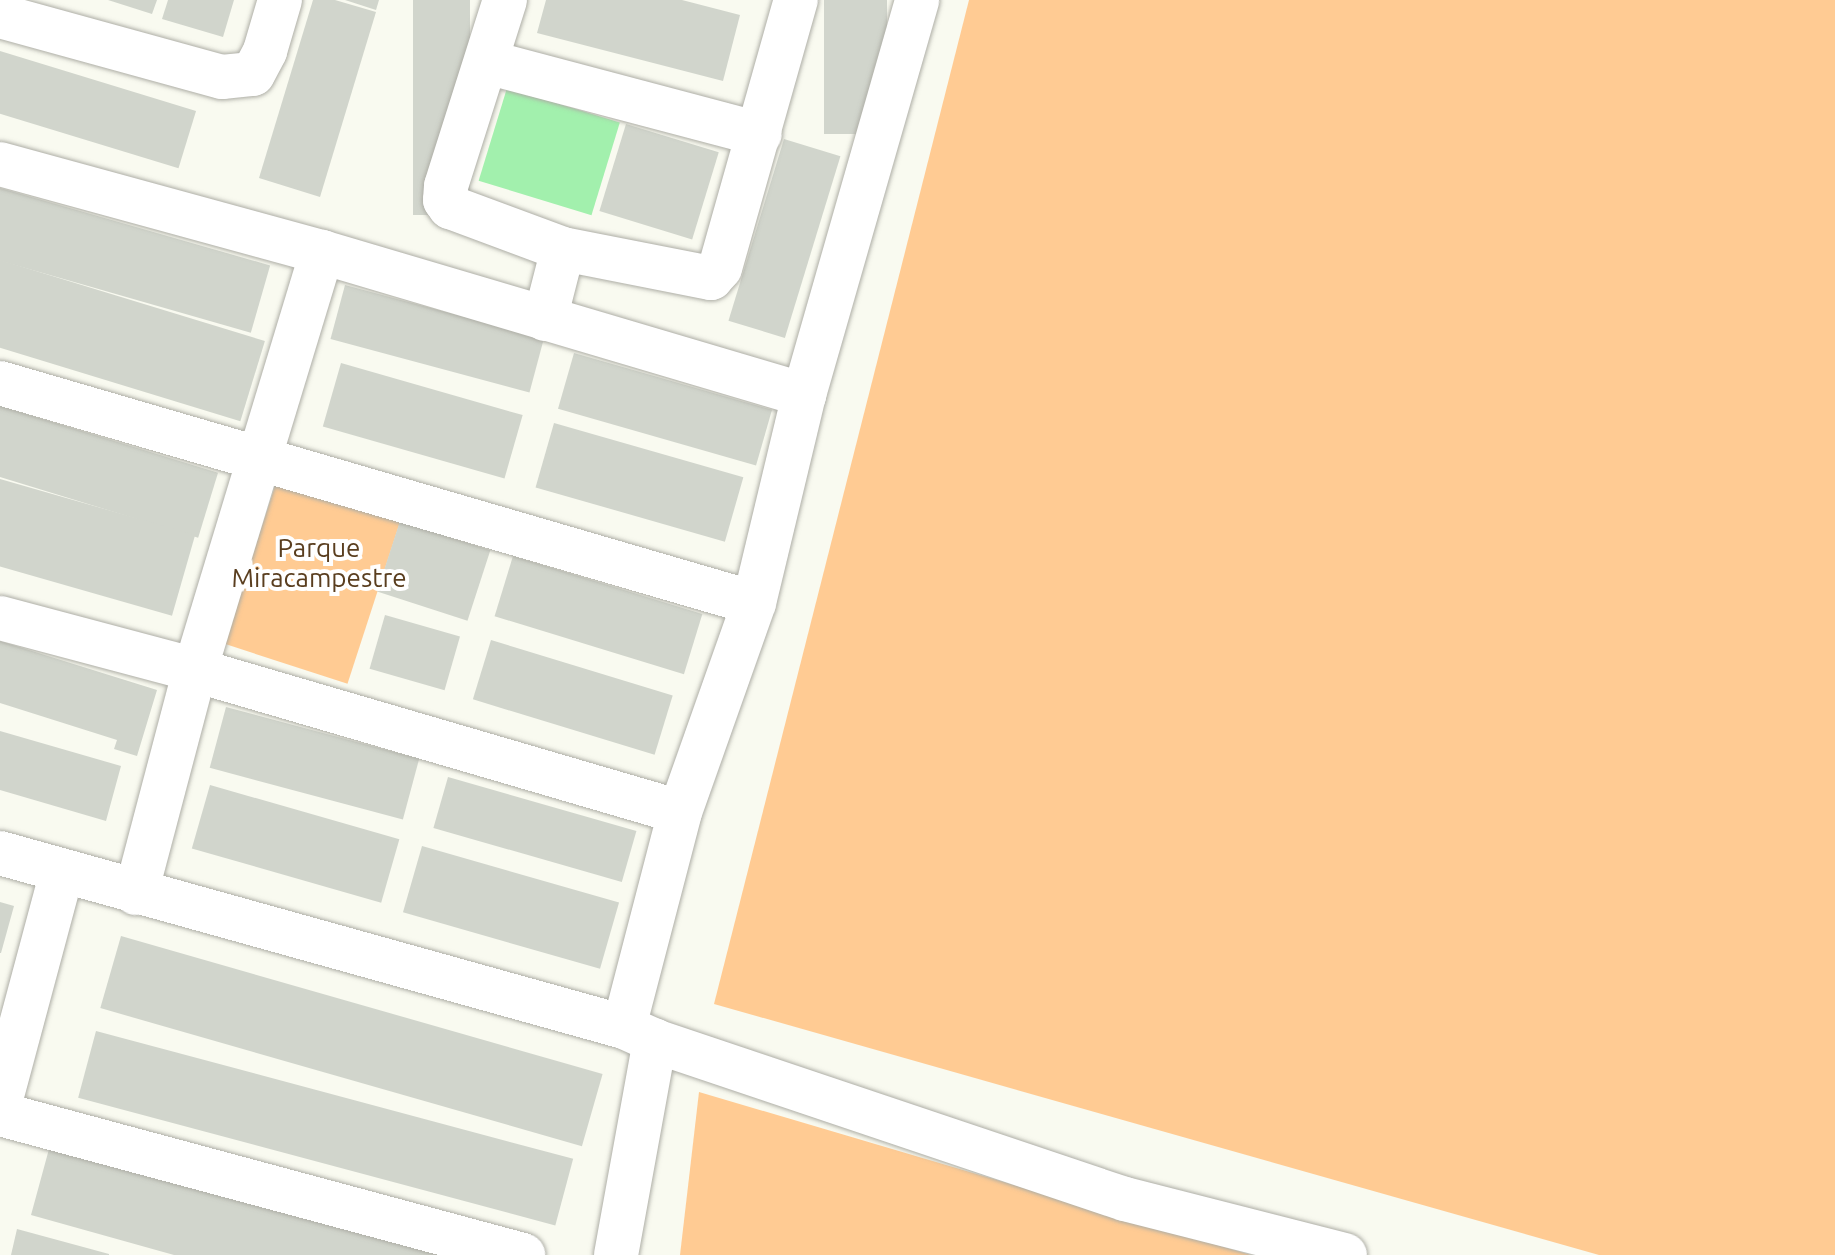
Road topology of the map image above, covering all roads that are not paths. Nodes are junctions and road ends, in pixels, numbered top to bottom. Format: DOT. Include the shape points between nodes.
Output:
graph roads {
  1 [pos="280,0"];
  2 [pos="505,0"];
  3 [pos="796,0"];
  4 [pos="917,0"];
  5 [pos="46,14"];
  6 [pos="0,16"];
  7 [pos="487,62"];
  8 [pos="760,134"];
  9 [pos="0,164"];
  10 [pos="563,249"];
  11 [pos="322,252"];
  12 [pos="545,319"];
  13 [pos="0,383"];
  14 [pos="804,395"];
  15 [pos="259,458"];
  16 [pos="754,603"];
  17 [pos="0,618"];
  18 [pos="195,670"];
  19 [pos="680,812"];
  20 [pos="0,853"];
  21 [pos="62,871"];
  22 [pos="136,893"];
  23 [pos="639,1034"];
  24 [pos="0,1103"];
  25 [pos="0,1114"];
  26 [pos="523,1255"];
  27 [pos="616,1255"];
  28 [pos="1345,1255"];
  1 -- 5 [label="street" via="253,74 222,77"];
  2 -- 7 [label="street"];
  3 -- 8 [label="street"];
  4 -- 14 [label="street"];
  5 -- 6 [label="street"];
  7 -- 8 [label="street"];
  7 -- 10 [label="street" via="445,200 450,207"];
  8 -- 10 [label="street" via="720,268 711,278"];
  9 -- 11 [label="street"];
  10 -- 12 [label="street"];
  11 -- 12 [label="street"];
  11 -- 15 [label="street"];
  12 -- 14 [label="street"];
  13 -- 15 [label="street"];
  14 -- 16 [label="street"];
  15 -- 16 [label="street"];
  15 -- 18 [label="street"];
  16 -- 19 [label="street"];
  17 -- 18 [label="street"];
  18 -- 19 [label="street"];
  18 -- 22 [label="street"];
  19 -- 23 [label="street"];
  20 -- 21 [label="street"];
  21 -- 22 [label="street"];
  21 -- 24 [label="street"];
  22 -- 23 [label="street"];
  23 -- 27 [label="street"];
  23 -- 28 [label="street" via="1125,1199"];
  25 -- 26 [label="street"];
}
